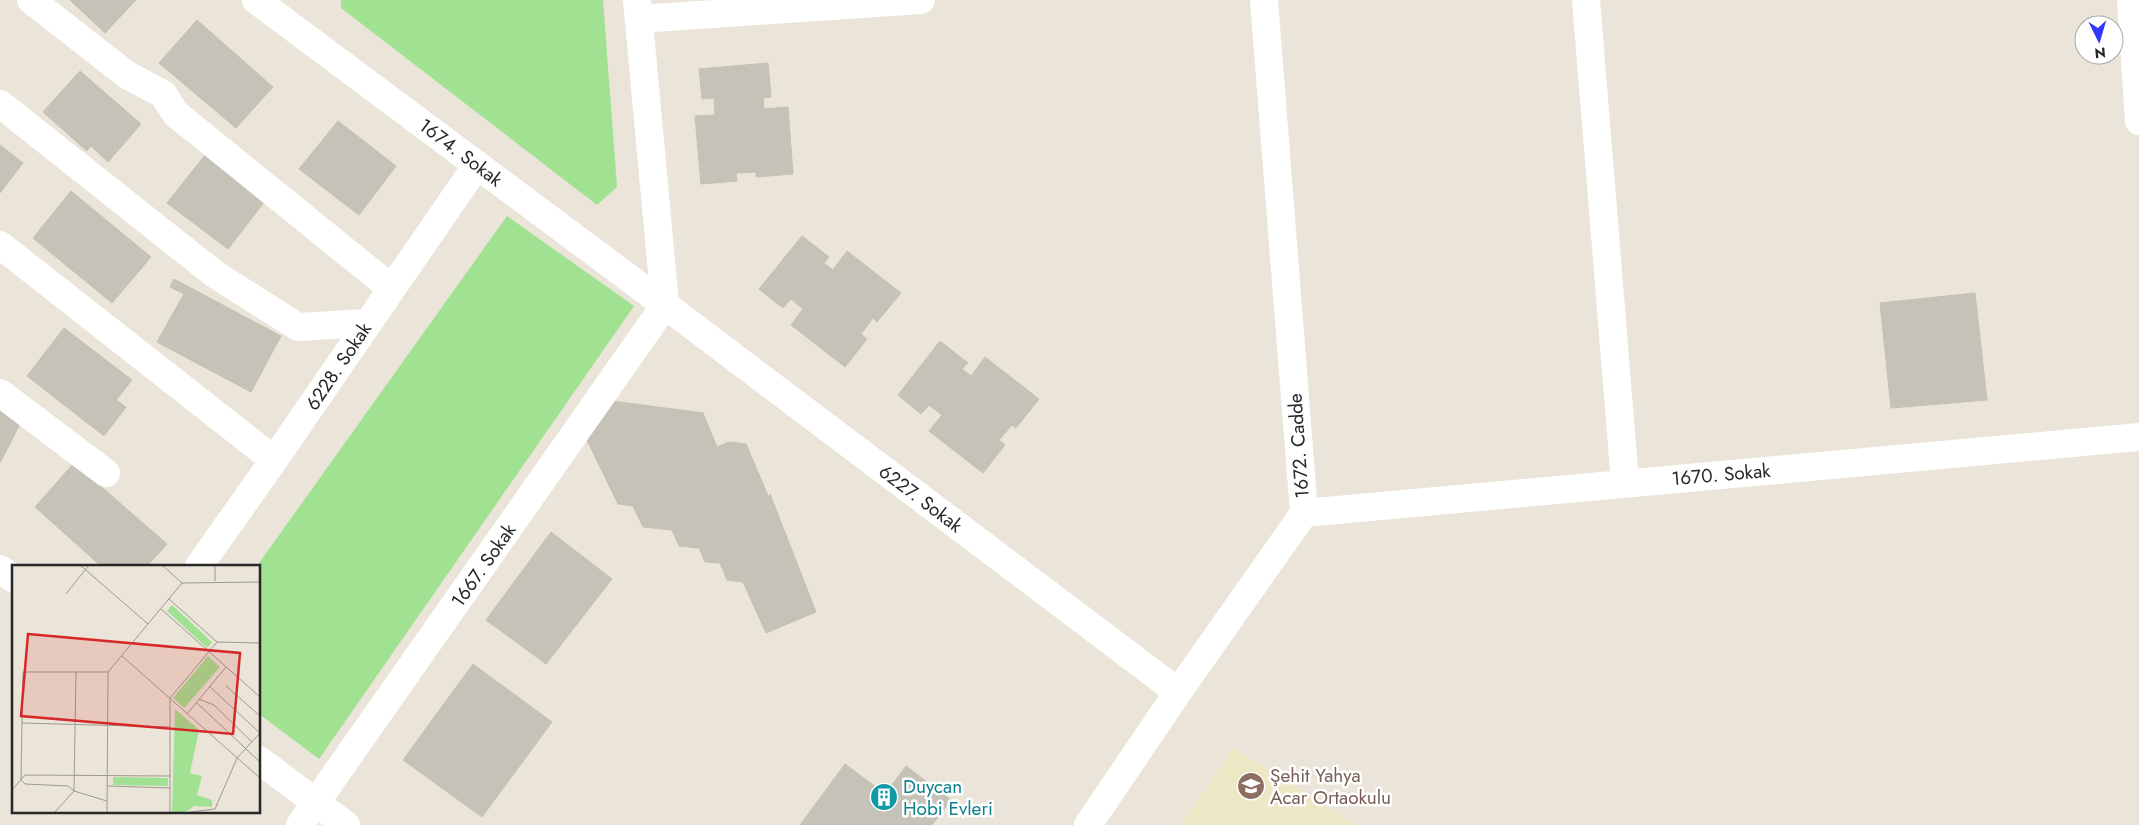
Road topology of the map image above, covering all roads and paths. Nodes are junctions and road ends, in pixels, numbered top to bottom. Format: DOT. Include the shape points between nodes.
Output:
graph roads {
  1 [pos="31,0"];
  2 [pos="256,0"];
  3 [pos="921,0"];
  4 [pos="1264,0"];
  5 [pos="1586,0"];
  6 [pos="2131,0"];
  7 [pos="638,10"];
  8 [pos="0,104"];
  9 [pos="2139,120"];
  10 [pos="477,165"];
  11 [pos="0,245"];
  12 [pos="391,288"];
  13 [pos="665,305"];
  14 [pos="367,323"];
  15 [pos="0,393"];
  16 [pos="2139,437"];
  17 [pos="274,460"];
  18 [pos="106,473"];
  19 [pos="1625,482"];
  20 [pos="1304,513"];
  21 [pos="200,565"];
  22 [pos="0,569"];
  23 [pos="12,578"];
  24 [pos="1178,692"];
  25 [pos="260,761"];
  26 [pos="316,802"];
  27 [pos="300,825"];
  28 [pos="346,825"];
  29 [pos="1088,825"];
  1 -- 12 [label="street" via="127,75 163,94 176,114"];
  2 -- 10 [label="street, 1674. Sokak"];
  3 -- 7 [label="street"];
  4 -- 20 [label="street, 1672. Cadde"];
  5 -- 19 [label="street"];
  6 -- 9 [label="street"];
  7 -- 13 [label="street"];
  8 -- 14 [label="street" via="216,275 298,328"];
  10 -- 12 [label="street, 6228. Sokak"];
  10 -- 13 [label="street, 1674. Sokak"];
  11 -- 17 [label="street"];
  12 -- 14 [label="street, 6228. Sokak"];
  13 -- 24 [label="street, 6227. Sokak"];
  13 -- 26 [label="street, 1667. Sokak"];
  14 -- 17 [label="street, 6228. Sokak"];
  15 -- 18 [label="street"];
  16 -- 19 [label="street, 1670. Sokak"];
  17 -- 21 [label="street, 6228. Sokak"];
  19 -- 20 [label="street, 1670. Sokak"];
  20 -- 24 [label="street, 1672. Cadde"];
  22 -- 23 [label="street"];
  24 -- 29 [label="street, 1672. Cadde"];
  25 -- 26 [label="street"];
  26 -- 27 [label="street, 1667. Sokak"];
  26 -- 28 [label="street"];
}
